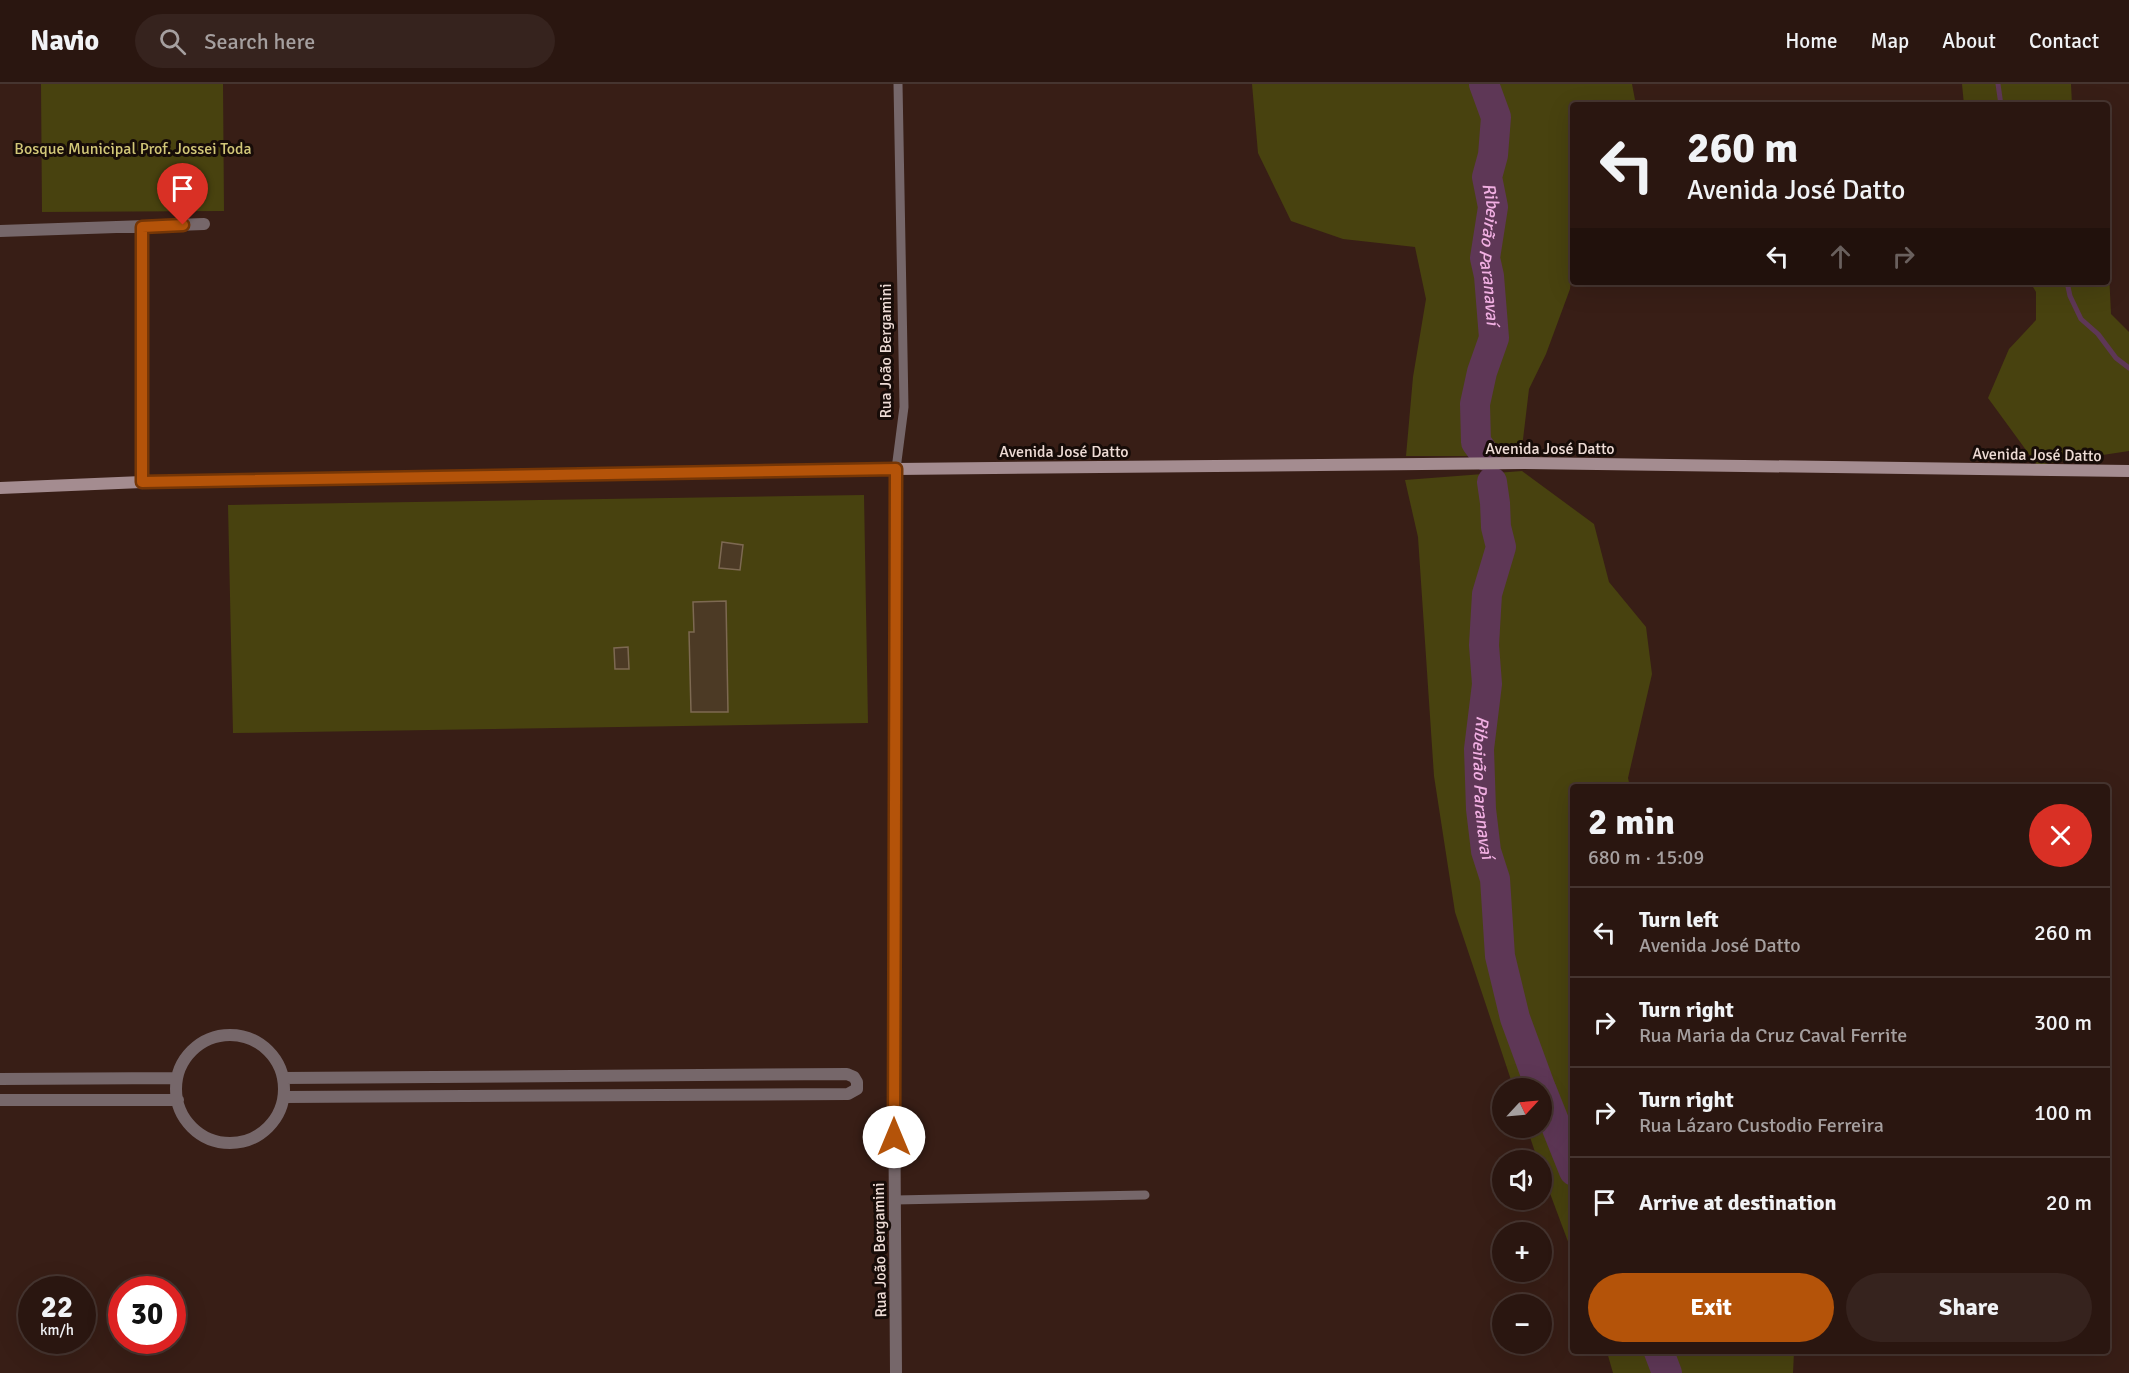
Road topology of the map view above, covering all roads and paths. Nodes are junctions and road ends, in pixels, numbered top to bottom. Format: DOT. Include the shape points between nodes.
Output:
graph roads {
  1 [pos="898,84"];
  2 [pos="204,224"];
  3 [pos="142,227"];
  4 [pos="0,231"];
  5 [pos="896,469"];
  6 [pos="2129,471"];
  7 [pos="142,482"];
  8 [pos="0,488"];
  9 [pos="544,1075"];
  10 [pos="519,1076"];
  11 [pos="177,1078"];
  12 [pos="283,1078"];
  13 [pos="0,1079"];
  14 [pos="518,1096"];
  15 [pos="544,1096"];
  16 [pos="284,1097"];
  17 [pos="178,1100"];
  18 [pos="0,1101"];
  19 [pos="1145,1195"];
  20 [pos="895,1200"];
  21 [pos="896,1373"];
  1 -- 5 [label="lane, Rua João Bergamini" via="904,407"];
  2 -- 3 [label="street"];
  3 -- 4 [label="street"];
  3 -- 7 [label="street"];
  5 -- 6 [label="main road, Avenida José Datto" via="1524,464"];
  5 -- 7 [label="main road, Avenida José Datto"];
  5 -- 20 [label="street, Rua João Bergamini"];
  7 -- 8 [label="main road, Avenida José Datto"];
  9 -- 10 [label="street"];
  9 -- 15 [label="street" via="549,1091"];
  9 -- 15 [label="street" via="847,1074 854,1077 857,1089 848,1094"];
  10 -- 12 [label="street"];
  10 -- 14 [label="street" via="515,1086"];
  11 -- 12 [label="street" via="196,1047 230,1034 264,1046 276,1060"];
  11 -- 13 [label="street"];
  11 -- 17 [label="street"];
  12 -- 16 [label="street"];
  14 -- 15 [label="street"];
  14 -- 16 [label="street"];
  16 -- 17 [label="street" via="280,1112 266,1129 232,1143 217,1141 198,1131 183,1114"];
  17 -- 18 [label="street"];
  19 -- 20 [label="lane"];
  20 -- 21 [label="street, Rua João Bergamini"];
}
